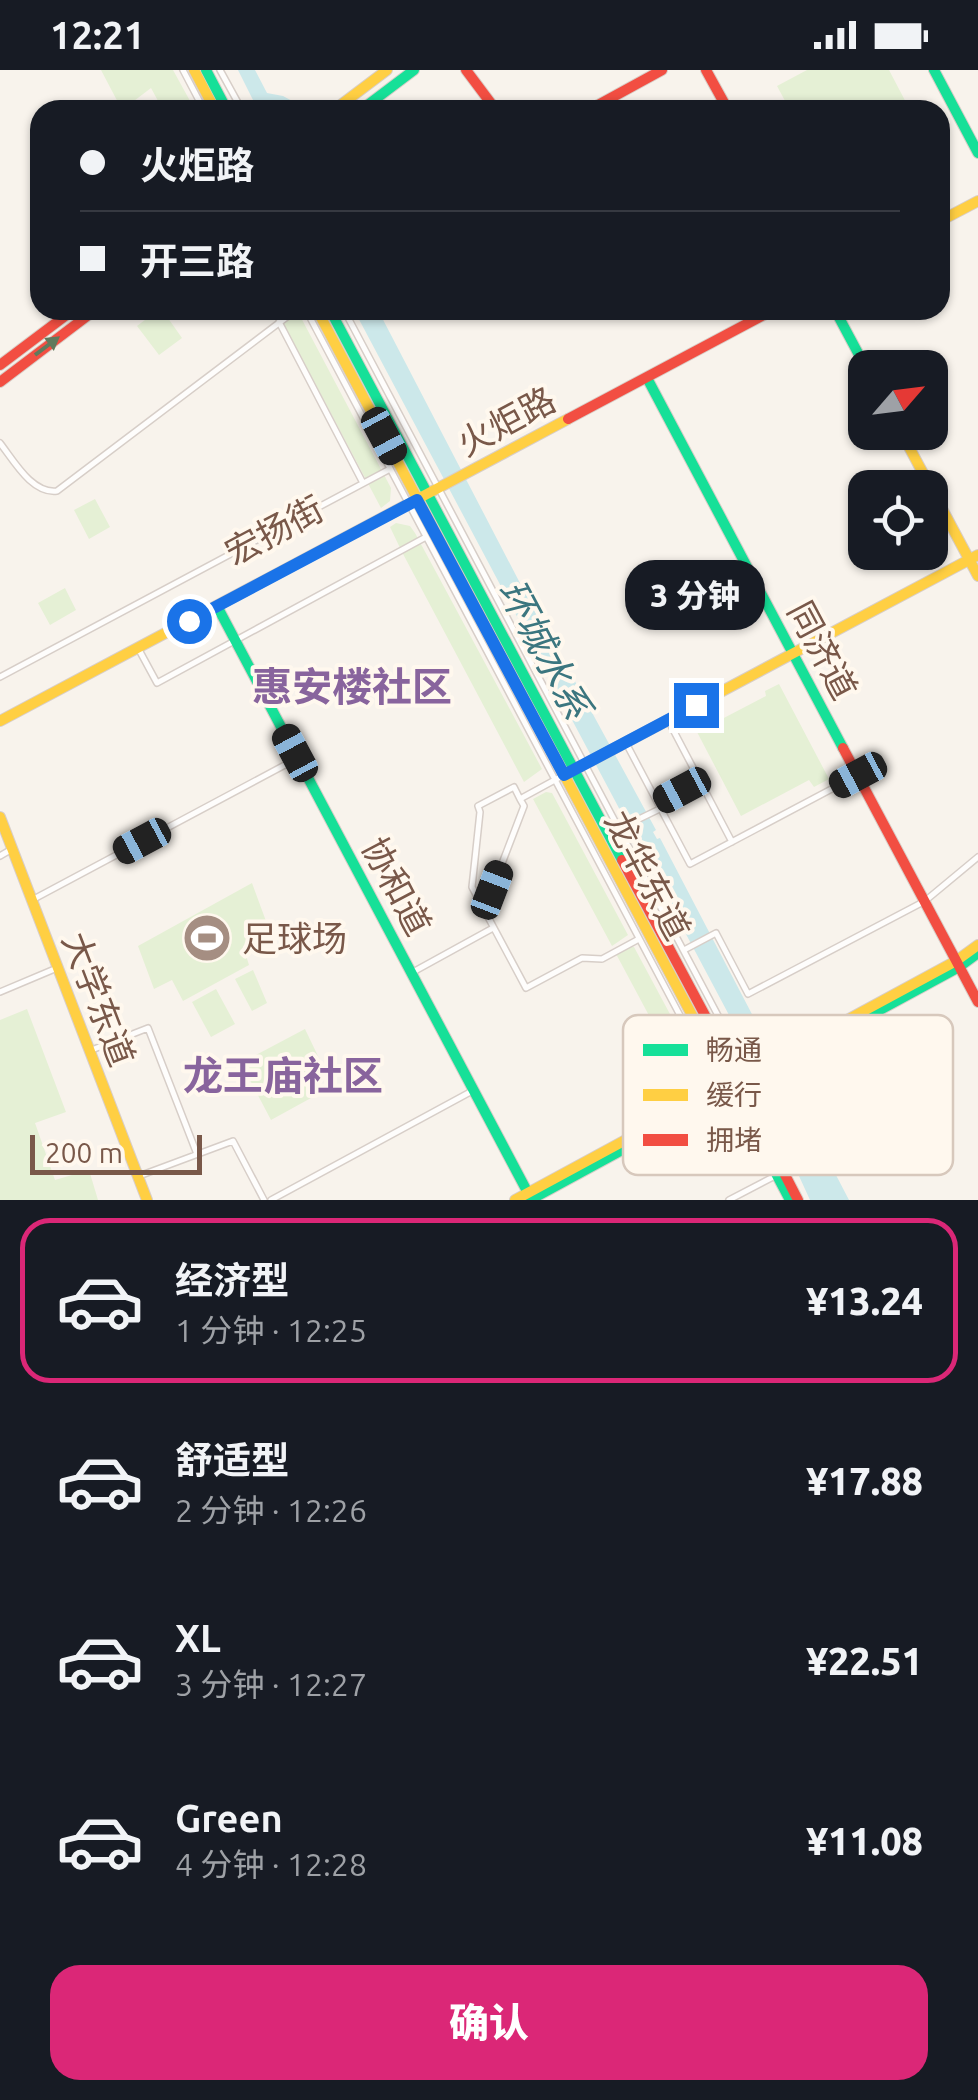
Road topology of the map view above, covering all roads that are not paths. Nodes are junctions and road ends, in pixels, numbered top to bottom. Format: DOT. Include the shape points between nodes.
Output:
graph roads {
  1 [pos="182,70"];
  2 [pos="194,70"];
  3 [pos="206,70"];
  4 [pos="220,70"];
  5 [pos="387,70"];
  6 [pos="414,70"];
  7 [pos="466,70"];
  8 [pos="662,70"];
  9 [pos="706,70"];
  10 [pos="934,70"];
  11 [pos="198,100"];
  12 [pos="210,100"];
  13 [pos="222,100"];
  14 [pos="236,100"];
  15 [pos="347,100"];
  16 [pos="374,100"];
  17 [pos="488,100"];
  18 [pos="607,100"];
  19 [pos="722,100"];
  20 [pos="950,100"];
  21 [pos="950,100"];
  22 [pos="978,153"];
  23 [pos="978,201"];
  24 [pos="950,216"];
  25 [pos="60,320"];
  26 [pos="82,320"];
  27 [pos="282,320"];
  28 [pos="311,320"];
  29 [pos="323,320"];
  30 [pos="335,320"];
  31 [pos="349,320"];
  32 [pos="754,320"];
  33 [pos="841,320"];
  34 [pos="279,322"];
  35 [pos="857,350"];
  36 [pos="0,365"];
  37 [pos="647,378"];
  38 [pos="0,382"];
  39 [pos="0,443"];
  40 [pos="912,450"];
  41 [pos="390,469"];
  42 [pos="363,484"];
  43 [pos="428,494"];
  44 [pos="426,537"];
  45 [pos="974,557"];
  46 [pos="978,576"];
  47 [pos="218,606"];
  48 [pos="236,642"];
  49 [pos="138,648"];
  50 [pos="794,653"];
  51 [pos="0,676"];
  52 [pos="668,720"];
  53 [pos="0,722"];
  54 [pos="621,745"];
  55 [pos="298,758"];
  56 [pos="574,770"];
  57 [pos="858,775"];
  58 [pos="702,784"];
  59 [pos="520,800"];
  60 [pos="656,808"];
  61 [pos="0,818"];
  62 [pos="618,829"];
  63 [pos="732,842"];
  64 [pos="12,850"];
  65 [pos="0,856"];
  66 [pos="978,856"];
  67 [pos="32,900"];
  68 [pos="925,901"];
  69 [pos="484,910"];
  70 [pos="494,928"];
  71 [pos="639,938"];
  72 [pos="978,944"];
  73 [pos="687,948"];
  74 [pos="978,953"];
  75 [pos="672,956"];
  76 [pos="958,964"];
  77 [pos="59,968"];
  78 [pos="412,973"];
  79 [pos="0,992"];
  80 [pos="978,1002"];
  81 [pos="694,1015"];
  82 [pos="704,1015"];
  83 [pos="705,1015"];
  84 [pos="714,1015"];
  85 [pos="865,1015"];
  86 [pos="89,1051"];
  87 [pos="474,1090"];
  88 [pos="623,1147"];
  89 [pos="197,1154"];
  90 [pos="775,1175"];
  91 [pos="778,1175"];
  92 [pos="786,1175"];
  93 [pos="138,1177"];
  94 [pos="530,1198"];
  95 [pos="146,1200"];
  96 [pos="267,1200"];
  97 [pos="515,1200"];
  98 [pos="728,1200"];
  99 [pos="790,1200"];
  100 [pos="798,1200"];
  1 -- 11 [label="street"];
  2 -- 12 [label="street"];
  3 -- 13 [label="street"];
  4 -- 14 [label="street"];
  5 -- 15 [label="street"];
  6 -- 16 [label="street"];
  7 -- 17 [label="street"];
  8 -- 18 [label="street"];
  9 -- 19 [label="street"];
  10 -- 20 [label="street"];
  21 -- 22 [label="street"];
  23 -- 24 [label="street"];
  25 -- 36 [label="street"];
  38 -- 26 [label="street, one-way"];
  27 -- 34 [label="street"];
  28 -- 41 [label="street"];
  29 -- 43 [label="street, 龙华东道"];
  30 -- 43 [label="street, 龙华东道"];
  31 -- 43 [label="street"];
  32 -- 37 [label="street, 火炬路"];
  33 -- 35 [label="street"];
  34 -- 39 [label="street" via="58,491 28,478"];
  34 -- 42 [label="street"];
  37 -- 43 [label="street, 火炬路"];
  37 -- 50 [label="street, 同济道"];
  40 -- 45 [label="street"];
  41 -- 42 [label="street, 宏扬街"];
  41 -- 43 [label="street"];
  42 -- 51 [label="street, 宏扬街"];
  43 -- 44 [label="street"];
  43 -- 47 [label="street, 火炬路"];
  43 -- 56 [label="street, 龙华东道"];
  44 -- 48 [label="street"];
  44 -- 56 [label="street"];
  45 -- 46 [label="street"];
  45 -- 50 [label="street"];
  47 -- 48 [label="street, 协和道"];
  47 -- 49 [label="street, 火炬路"];
  48 -- 49 [label="street" via="157,683"];
  48 -- 55 [label="street, 协和道"];
  49 -- 53 [label="street, 火炬路"];
  50 -- 52 [label="street"];
  50 -- 57 [label="street, 同济道"];
  52 -- 54 [label="street"];
  52 -- 58 [label="street"];
  54 -- 56 [label="street"];
  54 -- 60 [label="street"];
  55 -- 67 [label="street"];
  55 -- 78 [label="street, 协和道"];
  56 -- 59 [label="street"];
  56 -- 62 [label="street, 龙华东道"];
  56 -- 71 [label="street"];
  56 -- 83 [label="street, 龙华东道"];
  57 -- 63 [label="street"];
  57 -- 68 [label="street, 同济道"];
  58 -- 60 [label="street"];
  58 -- 63 [label="street"];
  59 -- 69 [label="street" via="524,806"];
  59 -- 69 [label="street" via="514,788 478,806 472,887"];
  60 -- 62 [label="street"];
  60 -- 63 [label="street" via="690,864"];
  61 -- 64 [label="street, 大学东道"];
  62 -- 73 [label="street"];
  62 -- 75 [label="street, 龙华东道"];
  64 -- 65 [label="street"];
  64 -- 67 [label="street, 大学东道"];
  66 -- 68 [label="street"];
  67 -- 77 [label="street, 大学东道"];
  68 -- 73 [label="street" via="748,994 716,933"];
  68 -- 76 [label="street, 同济道"];
  69 -- 70 [label="street"];
  70 -- 71 [label="street" via="526,988"];
  70 -- 78 [label="street"];
  71 -- 81 [label="street"];
  72 -- 76 [label="street"];
  73 -- 75 [label="street"];
  73 -- 84 [label="street"];
  74 -- 76 [label="street"];
  75 -- 82 [label="street, 龙华东道"];
  76 -- 80 [label="street, 同济道"];
  76 -- 85 [label="street"];
  77 -- 79 [label="street"];
  77 -- 86 [label="street, 大学东道"];
  78 -- 87 [label="street, 协和道"];
  86 -- 89 [label="street" via="148,1028"];
  86 -- 93 [label="street, 大学东道"];
  87 -- 94 [label="street, 协和道"];
  87 -- 96 [label="street"];
  88 -- 94 [label="street"];
  89 -- 93 [label="street"];
  89 -- 96 [label="street" via="233,1141"];
  90 -- 98 [label="street"];
  91 -- 99 [label="street, 龙华东道"];
  92 -- 100 [label="street, 龙华东道"];
  93 -- 95 [label="street, 大学东道"];
  94 -- 97 [label="street"];
}
